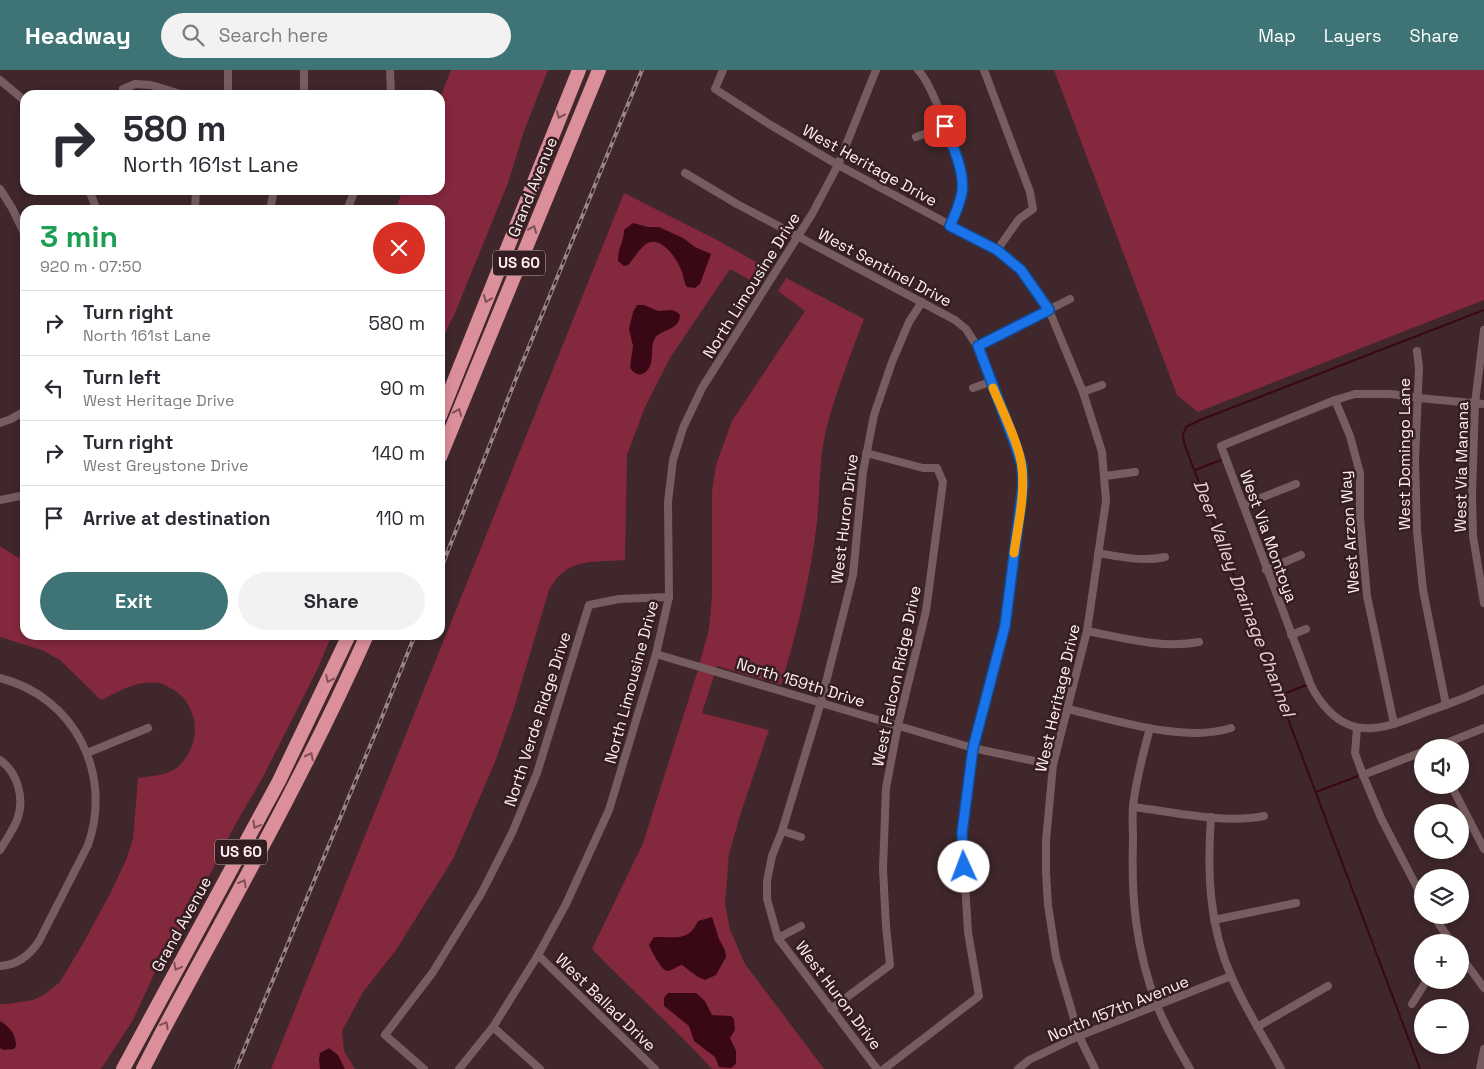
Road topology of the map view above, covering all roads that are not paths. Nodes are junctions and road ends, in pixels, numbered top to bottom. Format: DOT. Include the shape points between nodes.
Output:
graph roads {
  1 [pos="228,70"];
  2 [pos="304,70"];
  3 [pos="391,70"];
  4 [pos="578,70"];
  5 [pos="599,70"];
  6 [pos="723,70"];
  7 [pos="876,70"];
  8 [pos="918,70"];
  9 [pos="984,70"];
  10 [pos="0,80"];
  11 [pos="123,89"];
  12 [pos="165,90"];
  13 [pos="228,90"];
  14 [pos="304,90"];
  15 [pos="391,90"];
  16 [pos="20,97"];
  17 [pos="945,126"];
  18 [pos="916,137"];
  19 [pos="838,164"];
  20 [pos="685,173"];
  21 [pos="0,189"];
  22 [pos="20,225"];
  23 [pos="950,226"];
  24 [pos="798,236"];
  25 [pos="997,250"];
  26 [pos="1070,299"];
  27 [pos="922,302"];
  28 [pos="1049,310"];
  29 [pos="1484,330"];
  30 [pos="978,346"];
  31 [pos="1417,351"];
  32 [pos="990,382"];
  33 [pos="1102,385"];
  34 [pos="973,388"];
  35 [pos="1083,392"];
  36 [pos="1419,398"];
  37 [pos="1335,400"];
  38 [pos="445,403"];
  39 [pos="1480,403"];
  40 [pos="20,413"];
  41 [pos="0,423"];
  42 [pos="445,445"];
  43 [pos="866,453"];
  44 [pos="1135,472"];
  45 [pos="1105,476"];
  46 [pos="1296,484"];
  47 [pos="20,495"];
  48 [pos="0,500"];
  49 [pos="1243,505"];
  50 [pos="1098,554"];
  51 [pos="1301,555"];
  52 [pos="1165,557"];
  53 [pos="1266,570"];
  54 [pos="669,597"];
  55 [pos="1484,603"];
  56 [pos="1306,629"];
  57 [pos="1087,631"];
  58 [pos="1291,635"];
  59 [pos="347,640"];
  60 [pos="365,640"];
  61 [pos="1199,642"];
  62 [pos="656,654"];
  63 [pos="0,678"];
  64 [pos="1484,689"];
  65 [pos="821,702"];
  66 [pos="1446,705"];
  67 [pos="1068,709"];
  68 [pos="1394,724"];
  69 [pos="898,725"];
  70 [pos="148,728"];
  71 [pos="1150,728"];
  72 [pos="1231,728"];
  73 [pos="1357,728"];
  74 [pos="1484,728"];
  75 [pos="1456,739"];
  76 [pos="973,748"];
  77 [pos="88,753"];
  78 [pos="1414,755"];
  79 [pos="0,760"];
  80 [pos="1053,765"];
  81 [pos="1362,775"];
  82 [pos="1456,794"];
  83 [pos="1133,807"];
  84 [pos="1264,816"];
  85 [pos="1210,817"];
  86 [pos="782,831"];
  87 [pos="801,837"];
  88 [pos="1484,849"];
  89 [pos="0,850"];
  90 [pos="1414,882"];
  91 [pos="1296,903"];
  92 [pos="1214,920"];
  93 [pos="801,926"];
  94 [pos="778,938"];
  95 [pos="538,956"];
  96 [pos="0,966"];
  97 [pos="1469,967"];
  98 [pos="1231,976"];
  99 [pos="1328,986"];
  100 [pos="1484,988"];
  101 [pos="1421,989"];
  102 [pos="1412,1004"];
  103 [pos="1157,1006"];
  104 [pos="831,1009"];
  105 [pos="493,1027"];
  106 [pos="1257,1027"];
  107 [pos="1080,1036"];
  108 [pos="139,1038"];
  109 [pos="1484,1049"];
  110 [pos="114,1069"];
  111 [pos="123,1069"];
  112 [pos="143,1069"];
  113 [pos="424,1069"];
  114 [pos="459,1069"];
  115 [pos="540,1069"];
  116 [pos="655,1069"];
  117 [pos="877,1069"];
  118 [pos="884,1069"];
  119 [pos="1018,1069"];
  120 [pos="1095,1069"];
  121 [pos="1190,1069"];
  122 [pos="1281,1069"];
  123 [pos="1480,1069"];
  1 -- 13 [label="street"];
  2 -- 14 [label="street"];
  3 -- 15 [label="street"];
  4 -- 38 [label="highway, Grand Avenue / US 60, one-way"];
  42 -- 5 [label="highway, Grand Avenue / US 60, one-way"];
  6 -- 19 [label="street, West Heritage Drive" via="715,89"];
  7 -- 19 [label="street, North Limousine Drive"];
  8 -- 17 [label="street" via="931,89"];
  9 -- 25 [label="street" via="1030,192 1033,209 1019,219"];
  10 -- 16 [label="street"];
  11 -- 12 [label="street" via="143,84"];
  17 -- 18 [label="street"];
  17 -- 23 [label="street" via="959,163 963,189"];
  19 -- 23 [label="street, West Heritage Drive"];
  19 -- 24 [label="street, North Limousine Drive"];
  20 -- 24 [label="street, West Sentinel Drive"];
  21 -- 22 [label="street"];
  23 -- 25 [label="street, West Heritage Drive"];
  24 -- 27 [label="street, West Sentinel Drive"];
  24 -- 54 [label="street, North Limousine Drive" via="702,388 683,428 673,460 668,502"];
  25 -- 28 [label="street, West Heritage Drive" via="1021,270"];
  26 -- 28 [label="street"];
  27 -- 30 [label="street, West Sentinel Drive" via="955,320"];
  27 -- 43 [label="street, West Huron Drive" via="909,322 892,362 874,415"];
  28 -- 30 [label="street"];
  28 -- 35 [label="street, West Heritage Drive"];
  29 -- 39 [label="street, West Via Manana"];
  30 -- 32 [label="street, West Sentinel Drive"];
  31 -- 36 [label="street, West Domingo Lane"];
  32 -- 34 [label="street"];
  32 -- 76 [label="street, West Sentinel Drive" via="1022,466 1023,485 1005,626"];
  33 -- 35 [label="street"];
  35 -- 45 [label="street, West Heritage Drive" via="1102,452"];
  36 -- 37 [label="street" via="1355,394"];
  36 -- 39 [label="street"];
  36 -- 66 [label="street, West Domingo Lane" via="1415,460 1417,531 1423,590"];
  37 -- 49 [label="street, West Via Montoya" via="1221,446"];
  37 -- 68 [label="street, West Arzon Way" via="1350,436 1360,474 1360,518 1367,596"];
  39 -- 55 [label="street, West Via Manana" via="1473,452 1473,536"];
  40 -- 41 [label="street"];
  43 -- 65 [label="street, West Huron Drive" via="853,575"];
  43 -- 69 [label="street, West Falcon Ridge Drive" via="923,468 936,468 943,482 926,611"];
  44 -- 45 [label="street"];
  45 -- 50 [label="street, West Heritage Drive" via="1106,501"];
  46 -- 49 [label="street"];
  47 -- 48 [label="street"];
  49 -- 53 [label="street, West Via Montoya"];
  50 -- 52 [label="street" via="1136,559"];
  50 -- 57 [label="street, West Heritage Drive"];
  51 -- 53 [label="street"];
  53 -- 58 [label="street, West Via Montoya"];
  54 -- 62 [label="street, North Limousine Drive"];
  54 -- 113 [label="street, North Verde Ridge Drive" via="619,599 589,605 537,773 512,833 481,894 433,972 385,1035"];
  56 -- 58 [label="street"];
  57 -- 61 [label="street" via="1172,645"];
  57 -- 67 [label="street, West Heritage Drive"];
  58 -- 73 [label="street, West Via Montoya" via="1319,701 1336,718"];
  59 -- 108 [label="highway, Grand Avenue / US 60, one-way" via="280,781"];
  112 -- 60 [label="highway, Grand Avenue / US 60, one-way" via="303,769"];
  62 -- 65 [label="street, North 159th Drive"];
  62 -- 95 [label="street, North Limousine Drive" via="609,810"];
  63 -- 77 [label="street" via="37,694 50,704 67,720"];
  64 -- 66 [label="street"];
  65 -- 69 [label="street, North 159th Drive"];
  65 -- 86 [label="street, West Huron Drive"];
  66 -- 68 [label="street"];
  67 -- 71 [label="street"];
  67 -- 80 [label="street, West Heritage Drive"];
  68 -- 73 [label="street"];
  69 -- 76 [label="street, North 159th Drive"];
  69 -- 104 [label="street, West Falcon Ridge Drive" via="886,788 884,851 890,965"];
  70 -- 77 [label="street"];
  71 -- 72 [label="street" via="1188,733"];
  71 -- 83 [label="street"];
  73 -- 81 [label="street" via="1355,753"];
  74 -- 75 [label="street"];
  76 -- 80 [label="street, North 159th Drive"];
  76 -- 118 [label="street, West Sentinel Drive" via="962,833 968,932 979,996"];
  77 -- 96 [label="street" via="96,786 96,802 88,846 34,950 14,964"];
  78 -- 81 [label="street"];
  79 -- 89 [label="street" via="16,780 21,800 18,819"];
  80 -- 107 [label="street, West Heritage Drive" via="1046,841 1048,905 1056,958"];
  81 -- 90 [label="street"];
  82 -- 88 [label="street"];
  83 -- 85 [label="street"];
  83 -- 103 [label="street" via="1134,914 1146,973"];
  84 -- 85 [label="street"];
  85 -- 92 [label="street" via="1209,876"];
  86 -- 87 [label="street"];
  86 -- 94 [label="street, West Huron Drive" via="767,881 767,899"];
  91 -- 92 [label="street"];
  92 -- 98 [label="street"];
  93 -- 94 [label="street, West Huron Drive"];
  94 -- 104 [label="street, West Huron Drive"];
  95 -- 105 [label="street, North Limousine Drive"];
  95 -- 116 [label="street, West Ballad Drive"];
  97 -- 100 [label="street"];
  98 -- 103 [label="street, North 157th Avenue"];
  98 -- 106 [label="street"];
  99 -- 106 [label="street"];
  101 -- 102 [label="street"];
  103 -- 107 [label="street, North 157th Avenue"];
  103 -- 121 [label="street"];
  104 -- 117 [label="street, West Huron Drive"];
  105 -- 114 [label="street, North Limousine Drive"];
  105 -- 115 [label="street"];
  106 -- 122 [label="street"];
  107 -- 119 [label="street, North 157th Avenue" via="1029,1060"];
  107 -- 120 [label="street, West Heritage Drive"];
  108 -- 110 [label="highway" via="123,1051"];
  108 -- 111 [label="highway, Grand Avenue / US 60"];
  109 -- 123 [label="street"];
}
